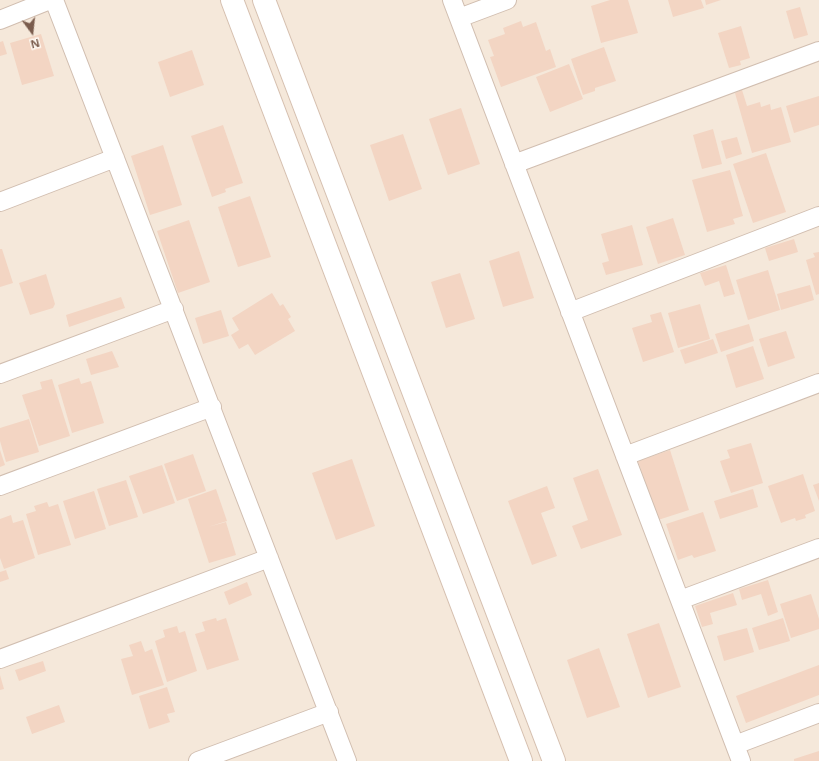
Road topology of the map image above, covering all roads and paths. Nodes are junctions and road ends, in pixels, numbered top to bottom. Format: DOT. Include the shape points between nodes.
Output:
graph roads {
  1 [pos="50,0"];
  2 [pos="54,0"];
  3 [pos="232,0"];
  4 [pos="264,0"];
  5 [pos="452,0"];
  6 [pos="507,0"];
  7 [pos="459,18"];
  8 [pos="0,20"];
  9 [pos="819,51"];
  10 [pos="115,158"];
  11 [pos="514,164"];
  12 [pos="0,202"];
  13 [pos="819,216"];
  14 [pos="174,309"];
  15 [pos="570,312"];
  16 [pos="0,374"];
  17 [pos="819,383"];
  18 [pos="212,407"];
  19 [pos="625,456"];
  20 [pos="0,486"];
  21 [pos="819,548"];
  22 [pos="269,558"];
  23 [pos="680,600"];
  24 [pos="0,659"];
  25 [pos="329,712"];
  26 [pos="819,713"];
  27 [pos="738,753"];
  28 [pos="198,761"];
  29 [pos="347,761"];
  30 [pos="521,761"];
  31 [pos="554,761"];
  1 -- 8 [label="street"];
  2 -- 10 [label="street"];
  3 -- 30 [label="main road"];
  4 -- 31 [label="main road"];
  5 -- 7 [label="street"];
  6 -- 7 [label="street"];
  7 -- 11 [label="street"];
  9 -- 11 [label="street"];
  10 -- 12 [label="street"];
  10 -- 14 [label="street"];
  11 -- 15 [label="street"];
  13 -- 15 [label="street"];
  14 -- 16 [label="street"];
  14 -- 18 [label="street"];
  15 -- 19 [label="street"];
  17 -- 19 [label="street"];
  18 -- 20 [label="street"];
  18 -- 22 [label="street"];
  19 -- 23 [label="street"];
  21 -- 23 [label="street"];
  22 -- 24 [label="street"];
  22 -- 25 [label="street"];
  23 -- 27 [label="street"];
  25 -- 28 [label="street"];
  25 -- 29 [label="street"];
  26 -- 27 [label="street"];
}
